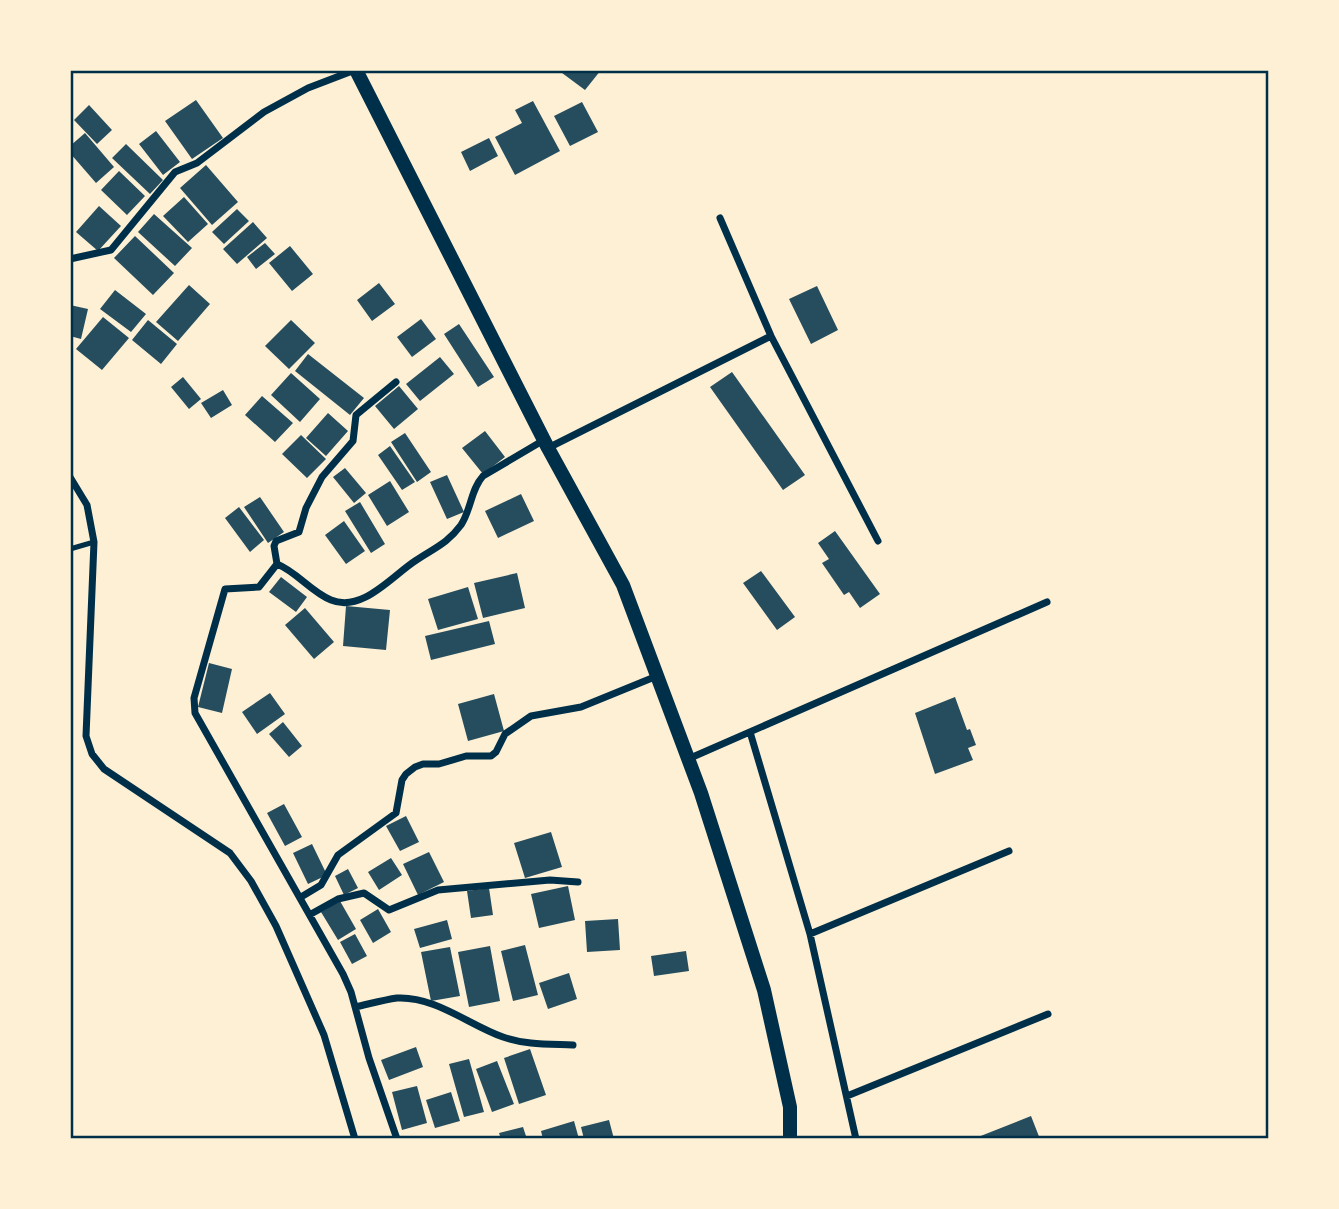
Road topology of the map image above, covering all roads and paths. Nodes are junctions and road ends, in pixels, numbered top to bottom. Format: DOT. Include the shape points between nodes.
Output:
graph roads {
  1 [pos="356,70"];
  2 [pos="720,218"];
  3 [pos="70,259"];
  4 [pos="771,336"];
  5 [pos="396,382"];
  6 [pos="546,444"];
  7 [pos="70,477"];
  8 [pos="878,541"];
  9 [pos="94,542"];
  10 [pos="70,549"];
  11 [pos="277,564"];
  12 [pos="1046,602"];
  13 [pos="657,676"];
  14 [pos="750,732"];
  15 [pos="688,759"];
  16 [pos="1009,851"];
  17 [pos="578,882"];
  18 [pos="301,897"];
  19 [pos="311,914"];
  20 [pos="810,934"];
  21 [pos="355,1007"];
  22 [pos="1048,1014"];
  23 [pos="573,1045"];
  24 [pos="847,1096"];
  25 [pos="355,1139"];
  26 [pos="397,1139"];
  27 [pos="790,1139"];
  28 [pos="856,1139"];
  1 -- 3 [label="street" via="308,88 264,112 197,163 175,172 111,250"];
  1 -- 6 [label="main road"];
  2 -- 4 [label="street"];
  4 -- 6 [label="street"];
  4 -- 8 [label="street"];
  5 -- 11 [label="street" via="356,415 354,441 322,477 299,532 276,541"];
  6 -- 11 [label="street" via="483,476 463,522 444,545 415,560 380,590 350,602 331,600"];
  6 -- 13 [label="main road" via="623,585"];
  7 -- 9 [label="street" via="86,505"];
  9 -- 10 [label="lane"];
  9 -- 25 [label="street" via="86,736 92,754 127,786 230,853 251,881 324,1035"];
  11 -- 18 [label="street" via="259,587 223,592 194,698 195,713"];
  12 -- 14 [label="street"];
  13 -- 15 [label="main road"];
  13 -- 18 [label="street" via="581,707 531,716 505,734 491,756 466,756 415,767 402,780 396,813 338,855 321,885"];
  14 -- 15 [label="street"];
  14 -- 20 [label="street"];
  15 -- 27 [label="main road" via="764,990 790,1107"];
  16 -- 20 [label="street"];
  17 -- 19 [label="street" via="550,880 438,890 388,910 364,893 338,899"];
  18 -- 19 [label="street"];
  19 -- 21 [label="street"];
  20 -- 24 [label="street"];
  21 -- 23 [label="street" via="399,998 416,1000 505,1038"];
  21 -- 26 [label="street"];
  22 -- 24 [label="street"];
  24 -- 28 [label="street"];
}
